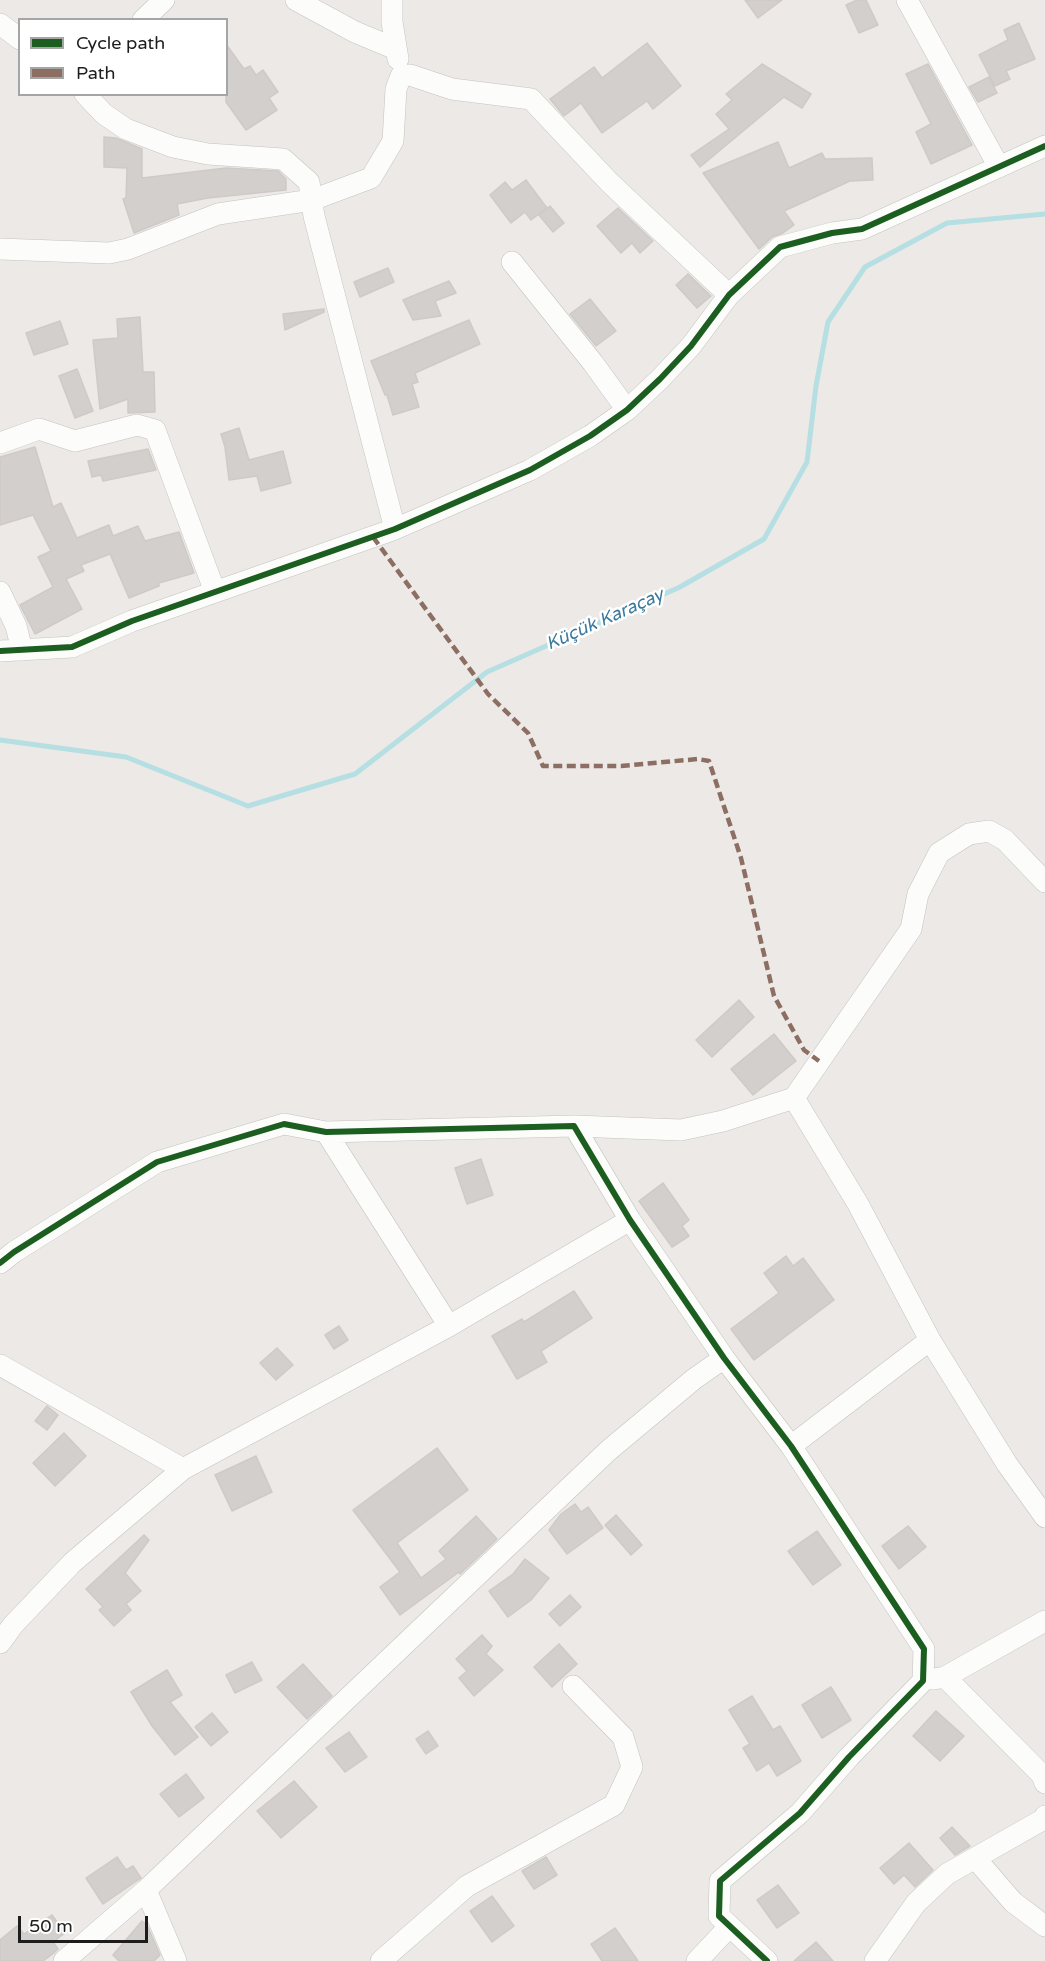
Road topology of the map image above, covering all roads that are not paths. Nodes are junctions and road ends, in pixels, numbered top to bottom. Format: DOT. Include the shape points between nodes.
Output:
graph roads {
  1 [pos="164,0"];
  2 [pos="296,0"];
  3 [pos="392,0"];
  4 [pos="906,0"];
  5 [pos="145,18"];
  6 [pos="0,24"];
  7 [pos="18,38"];
  8 [pos="396,49"];
  9 [pos="401,76"];
  10 [pos="88,96"];
  11 [pos="1045,146"];
  12 [pos="999,167"];
  13 [pos="312,200"];
  14 [pos="0,249"];
  15 [pos="512,262"];
  16 [pos="729,296"];
  17 [pos="627,410"];
  18 [pos="0,442"];
  19 [pos="395,530"];
  20 [pos="0,592"];
  21 [pos="215,592"];
  22 [pos="22,650"];
  23 [pos="0,651"];
  24 [pos="1045,882"];
  25 [pos="794,1098"];
  26 [pos="574,1126"];
  27 [pos="326,1132"];
  28 [pos="630,1220"];
  29 [pos="0,1263"];
  30 [pos="449,1326"];
  31 [pos="930,1340"];
  32 [pos="724,1358"];
  33 [pos="0,1365"];
  34 [pos="791,1446"];
  35 [pos="183,1469"];
  36 [pos="1045,1517"];
  37 [pos="1045,1621"];
  38 [pos="0,1643"];
  39 [pos="945,1677"];
  40 [pos="923,1681"];
  41 [pos="573,1686"];
  42 [pos="1045,1783"];
  43 [pos="1045,1816"];
  44 [pos="975,1858"];
  45 [pos="146,1890"];
  46 [pos="729,1926"];
  47 [pos="1045,1926"];
  48 [pos="64,1961"];
  49 [pos="176,1961"];
  50 [pos="381,1961"];
  51 [pos="697,1961"];
  52 [pos="767,1961"];
  53 [pos="875,1961"];
  1 -- 5 [label="street"];
  2 -- 8 [label="street"];
  3 -- 8 [label="street"];
  4 -- 12 [label="street"];
  6 -- 7 [label="street"];
  8 -- 9 [label="street"];
  9 -- 13 [label="street" via="396,89 393,141 371,178"];
  9 -- 16 [label="street" via="427,79 452,89 531,99 609,182"];
  10 -- 13 [label="street" via="104,114 126,129 173,147 208,154 283,159 309,182"];
  11 -- 12 [label="street"];
  12 -- 16 [label="street" via="862,229 780,247"];
  13 -- 14 [label="street" via="218,214 109,253"];
  13 -- 19 [label="street"];
  15 -- 17 [label="street"];
  16 -- 17 [label="street" via="691,346"];
  17 -- 19 [label="street" via="530,470"];
  18 -- 21 [label="street" via="39,429 75,441 137,425 156,430"];
  19 -- 21 [label="street"];
  20 -- 22 [label="street"];
  21 -- 22 [label="street" via="72,647"];
  22 -- 23 [label="street"];
  24 -- 25 [label="street" via="1005,840 989,831 969,834 939,853 918,894 911,929"];
  25 -- 26 [label="street" via="681,1130"];
  25 -- 31 [label="street" via="858,1204"];
  26 -- 27 [label="street"];
  26 -- 28 [label="street"];
  27 -- 29 [label="street" via="284,1124 157,1162"];
  27 -- 30 [label="street"];
  28 -- 30 [label="street"];
  28 -- 32 [label="street"];
  30 -- 35 [label="street"];
  31 -- 34 [label="street"];
  31 -- 36 [label="street"];
  32 -- 34 [label="street"];
  32 -- 45 [label="street" via="609,1450"];
  33 -- 35 [label="street"];
  34 -- 40 [label="street" via="924,1649"];
  35 -- 38 [label="street" via="73,1562"];
  37 -- 39 [label="street"];
  39 -- 40 [label="street"];
  39 -- 42 [label="street" via="1042,1775"];
  40 -- 46 [label="street" via="849,1756 800,1813 720,1881 719,1916"];
  41 -- 50 [label="street" via="623,1737 632,1767 614,1805 467,1886"];
  43 -- 44 [label="street"];
  44 -- 47 [label="street" via="1013,1902"];
  44 -- 53 [label="street" via="946,1874 916,1903"];
  45 -- 48 [label="street"];
  45 -- 49 [label="street"];
  46 -- 51 [label="street"];
  46 -- 52 [label="street"];
}
